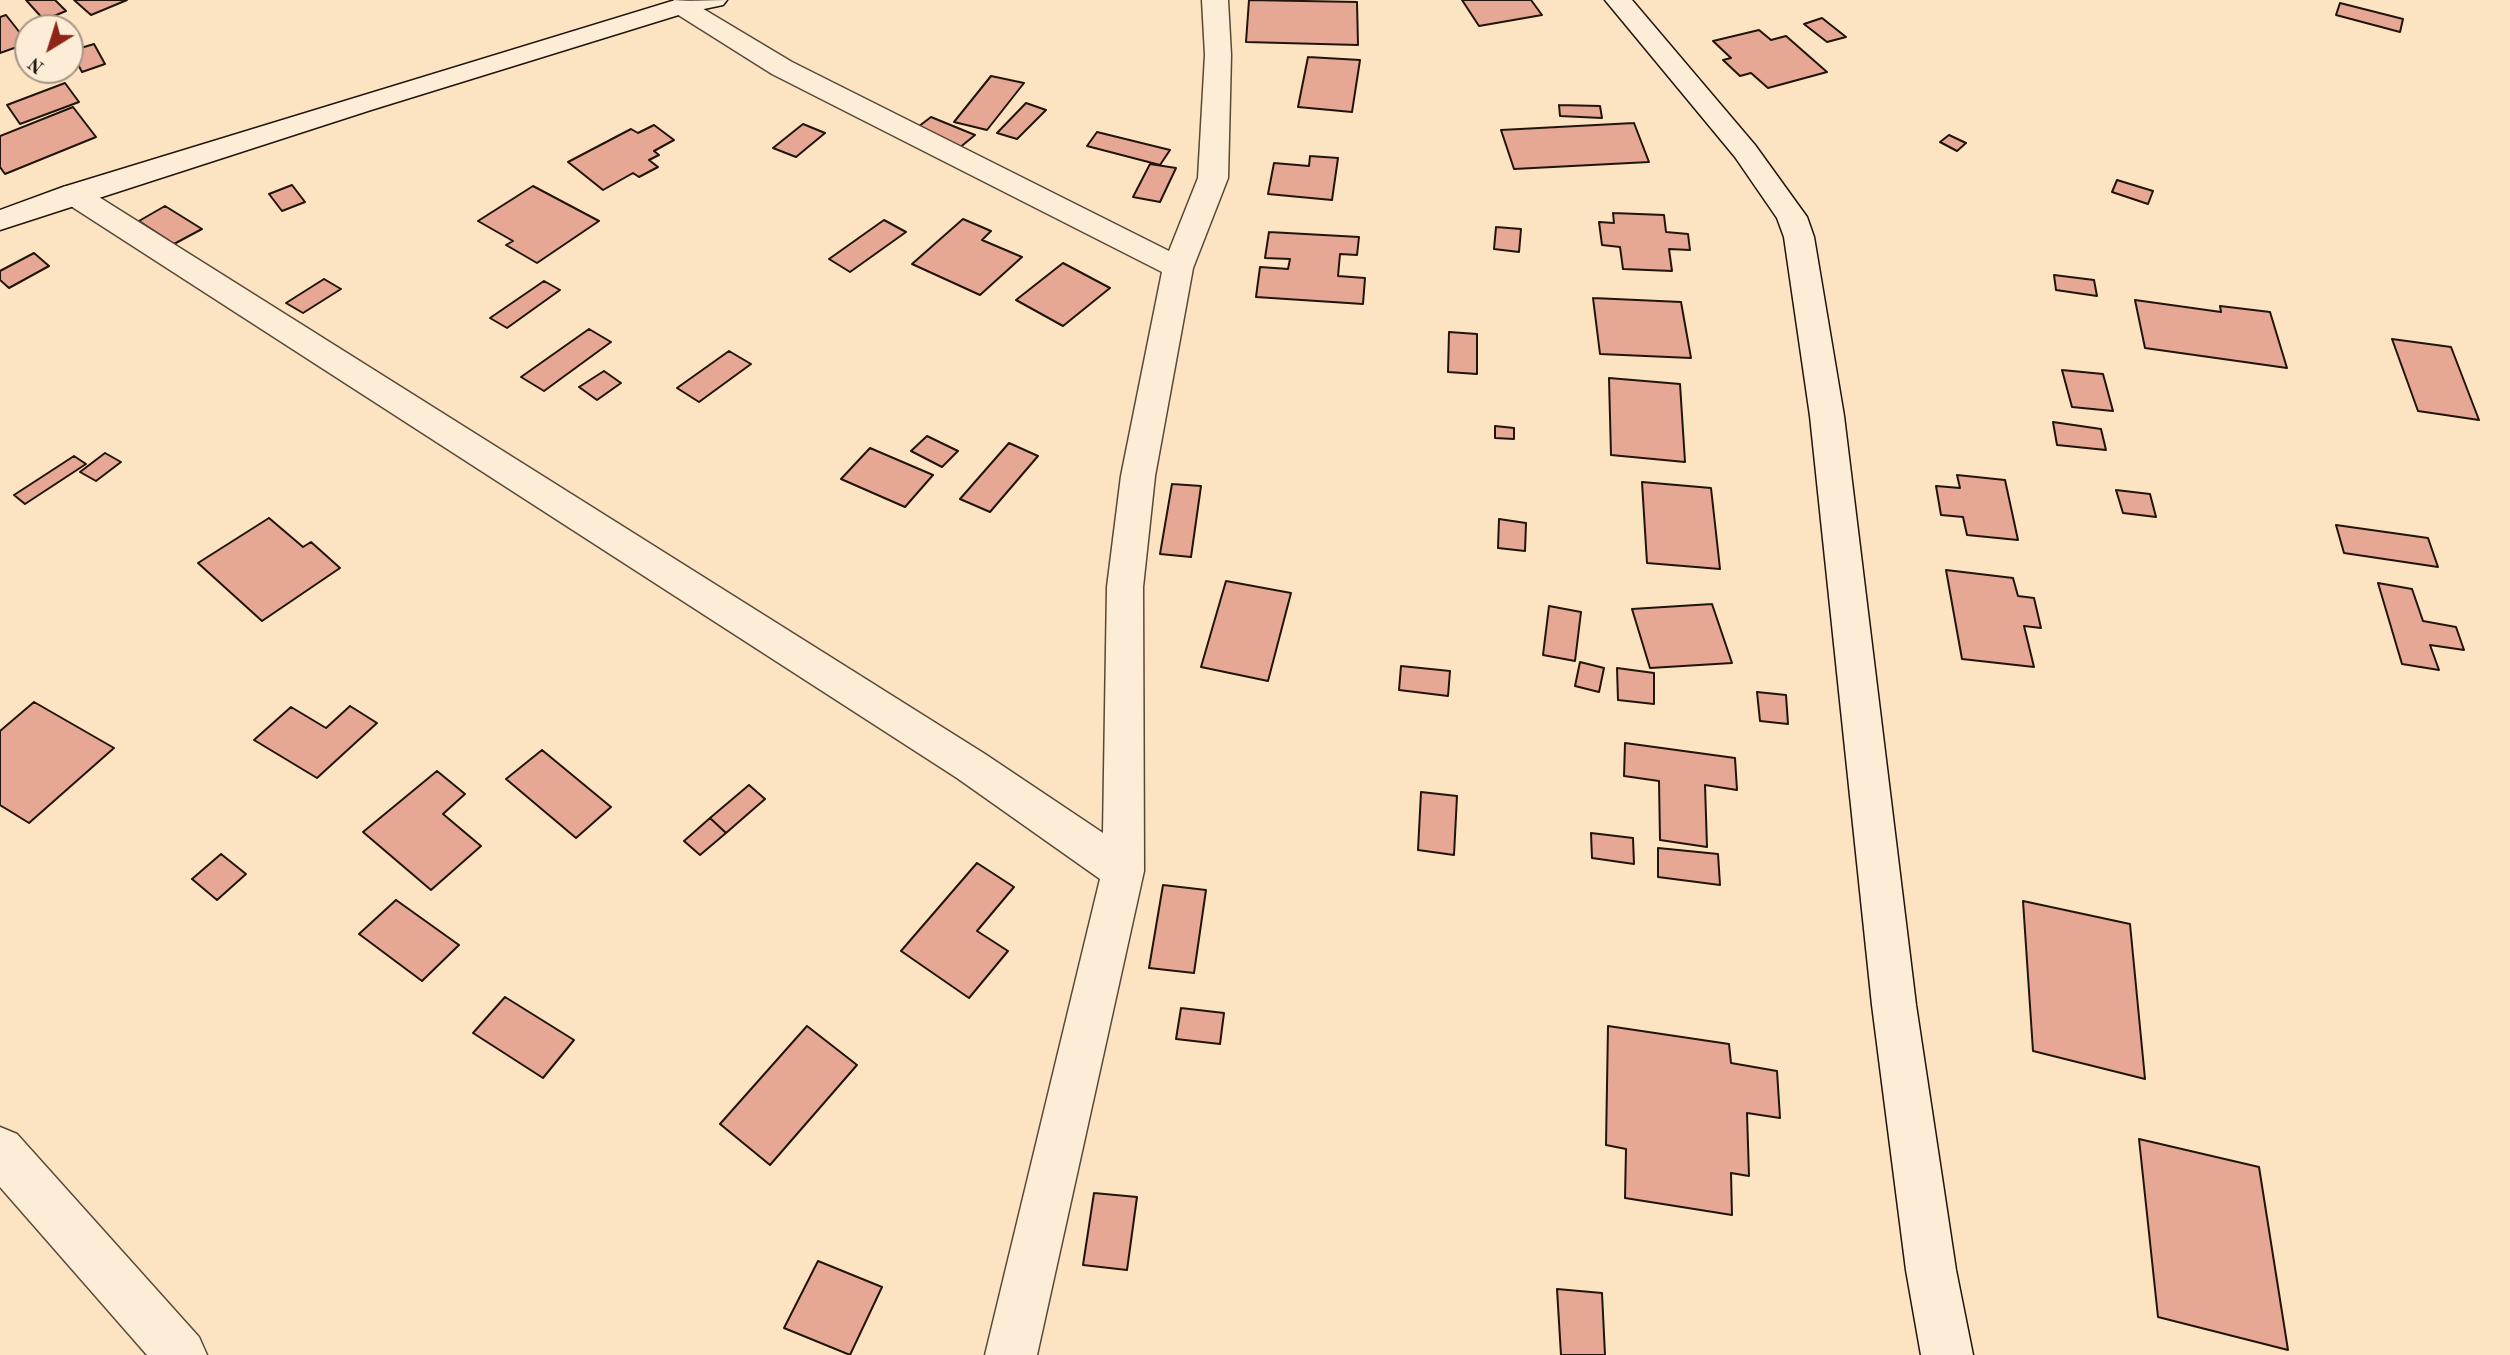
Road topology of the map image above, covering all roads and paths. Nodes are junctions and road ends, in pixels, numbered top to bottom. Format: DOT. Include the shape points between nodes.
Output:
graph roads {
  1 [pos="715,0"];
  2 [pos="1215,0"];
  3 [pos="1618,0"];
  4 [pos="681,6"];
  5 [pos="73,194"];
  6 [pos="0,220"];
  7 [pos="1178,268"];
  8 [pos="1123,871"];
  9 [pos="0,1151"];
  10 [pos="181,1355"];
  11 [pos="1011,1355"];
  12 [pos="1947,1355"];
  1 -- 4 [label="street"];
  2 -- 7 [label="street" via="1219,55 1213,178"];
  3 -- 12 [label="street" via="1745,151 1792,217 1799,237 1827,416 1895,1018"];
  4 -- 5 [label="street"];
  4 -- 7 [label="street" via="782,68"];
  5 -- 6 [label="street"];
  5 -- 8 [label="street" via="971,766"];
  7 -- 8 [label="street" via="1138,476 1125,587"];
  8 -- 11 [label="street"];
  9 -- 10 [label="street"];
}
